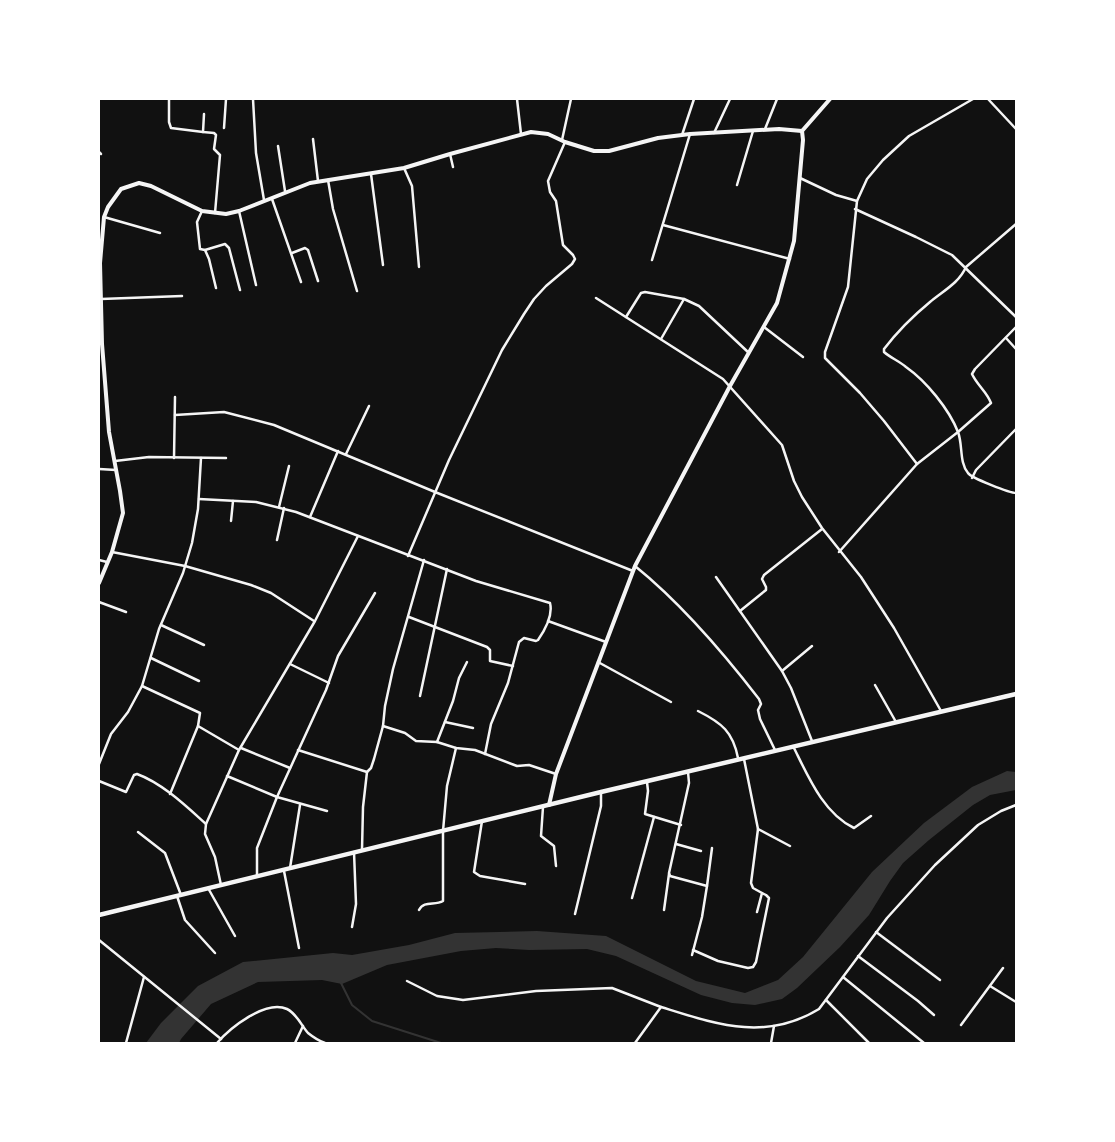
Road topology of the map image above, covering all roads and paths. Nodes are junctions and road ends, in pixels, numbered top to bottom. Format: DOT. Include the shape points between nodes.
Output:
graph roads {
  1 [pos="169,99"];
  2 [pos="226,99"];
  3 [pos="253,99"];
  4 [pos="517,99"];
  5 [pos="571,99"];
  6 [pos="694,99"];
  7 [pos="730,99"];
  8 [pos="777,99"];
  9 [pos="830,99"];
  10 [pos="973,99"];
  11 [pos="988,99"];
  12 [pos="204,114"];
  13 [pos="224,128"];
  14 [pos="1016,129"];
  15 [pos="764,130"];
  16 [pos="752,131"];
  17 [pos="203,132"];
  18 [pos="802,132"];
  19 [pos="520,134"];
  20 [pos="690,134"];
  21 [pos="714,134"];
  22 [pos="682,135"];
  23 [pos="313,139"];
  24 [pos="563,141"];
  25 [pos="278,146"];
  26 [pos="450,154"];
  27 [pos="453,167"];
  28 [pos="404,168"];
  29 [pos="371,174"];
  30 [pos="800,178"];
  31 [pos="328,180"];
  32 [pos="318,181"];
  33 [pos="737,186"];
  34 [pos="285,191"];
  35 [pos="271,197"];
  36 [pos="264,200"];
  37 [pos="857,201"];
  38 [pos="856,209"];
  39 [pos="202,211"];
  40 [pos="239,211"];
  41 [pos="215,213"];
  42 [pos="99,215"];
  43 [pos="104,217"];
  44 [pos="1016,224"];
  45 [pos="663,225"];
  46 [pos="160,233"];
  47 [pos="205,250"];
  48 [pos="292,253"];
  49 [pos="790,258"];
  50 [pos="652,260"];
  51 [pos="383,265"];
  52 [pos="419,267"];
  53 [pos="966,267"];
  54 [pos="100,271"];
  55 [pos="318,281"];
  56 [pos="301,282"];
  57 [pos="256,285"];
  58 [pos="216,288"];
  59 [pos="240,290"];
  60 [pos="357,291"];
  61 [pos="182,296"];
  62 [pos="596,298"];
  63 [pos="101,299"];
  64 [pos="684,299"];
  65 [pos="626,317"];
  66 [pos="1016,317"];
  67 [pos="100,318"];
  68 [pos="764,327"];
  69 [pos="1016,327"];
  70 [pos="1006,338"];
  71 [pos="661,339"];
  72 [pos="100,344"];
  73 [pos="1016,349"];
  74 [pos="749,353"];
  75 [pos="802,357"];
  76 [pos="99,383"];
  77 [pos="105,383"];
  78 [pos="730,386"];
  79 [pos="175,397"];
  80 [pos="370,406"];
  81 [pos="175,415"];
  82 [pos="1016,429"];
  83 [pos="958,432"];
  84 [pos="338,451"];
  85 [pos="346,454"];
  86 [pos="174,458"];
  87 [pos="201,458"];
  88 [pos="226,458"];
  89 [pos="115,461"];
  90 [pos="917,464"];
  91 [pos="289,466"];
  92 [pos="99,469"];
  93 [pos="116,470"];
  94 [pos="972,478"];
  95 [pos="435,492"];
  96 [pos="1016,494"];
  97 [pos="199,499"];
  98 [pos="233,501"];
  99 [pos="279,507"];
  100 [pos="284,508"];
  101 [pos="310,517"];
  102 [pos="231,521"];
  103 [pos="822,528"];
  104 [pos="358,536"];
  105 [pos="276,540"];
  106 [pos="112,552"];
  107 [pos="839,552"];
  108 [pos="408,556"];
  109 [pos="99,560"];
  110 [pos="424,560"];
  111 [pos="107,562"];
  112 [pos="185,566"];
  113 [pos="635,566"];
  114 [pos="447,569"];
  115 [pos="633,571"];
  116 [pos="716,577"];
  117 [pos="99,583"];
  118 [pos="375,593"];
  119 [pos="99,602"];
  120 [pos="740,611"];
  121 [pos="126,612"];
  122 [pos="409,617"];
  123 [pos="315,621"];
  124 [pos="548,621"];
  125 [pos="161,625"];
  126 [pos="435,627"];
  127 [pos="606,642"];
  128 [pos="204,645"];
  129 [pos="812,646"];
  130 [pos="151,658"];
  131 [pos="467,662"];
  132 [pos="598,662"];
  133 [pos="290,664"];
  134 [pos="513,666"];
  135 [pos="782,671"];
  136 [pos="199,681"];
  137 [pos="328,683"];
  138 [pos="875,685"];
  139 [pos="142,686"];
  140 [pos="1016,695"];
  141 [pos="420,696"];
  142 [pos="671,702"];
  143 [pos="698,711"];
  144 [pos="941,712"];
  145 [pos="445,722"];
  146 [pos="896,722"];
  147 [pos="198,726"];
  148 [pos="383,726"];
  149 [pos="473,728"];
  150 [pos="437,742"];
  151 [pos="813,743"];
  152 [pos="794,746"];
  153 [pos="456,748"];
  154 [pos="240,749"];
  155 [pos="298,750"];
  156 [pos="775,751"];
  157 [pos="485,754"];
  158 [pos="741,759"];
  159 [pos="99,764"];
  160 [pos="290,768"];
  161 [pos="367,772"];
  162 [pos="688,772"];
  163 [pos="556,774"];
  164 [pos="227,776"];
  165 [pos="99,781"];
  166 [pos="647,782"];
  167 [pos="601,792"];
  168 [pos="170,794"];
  169 [pos="276,798"];
  170 [pos="300,805"];
  171 [pos="549,805"];
  172 [pos="1016,805"];
  173 [pos="542,807"];
  174 [pos="327,811"];
  175 [pos="871,816"];
  176 [pos="654,817"];
  177 [pos="482,821"];
  178 [pos="206,824"];
  179 [pos="681,826"];
  180 [pos="758,829"];
  181 [pos="444,830"];
  182 [pos="138,832"];
  183 [pos="675,843"];
  184 [pos="790,846"];
  185 [pos="712,848"];
  186 [pos="362,851"];
  187 [pos="701,851"];
  188 [pos="354,852"];
  189 [pos="556,866"];
  190 [pos="290,868"];
  191 [pos="284,870"];
  192 [pos="669,873"];
  193 [pos="257,876"];
  194 [pos="525,884"];
  195 [pos="221,885"];
  196 [pos="707,886"];
  197 [pos="208,888"];
  198 [pos="762,894"];
  199 [pos="179,895"];
  200 [pos="632,898"];
  201 [pos="418,910"];
  202 [pos="664,910"];
  203 [pos="757,912"];
  204 [pos="575,914"];
  205 [pos="99,915"];
  206 [pos="352,927"];
  207 [pos="876,932"];
  208 [pos="235,936"];
  209 [pos="99,940"];
  210 [pos="299,948"];
  211 [pos="693,950"];
  212 [pos="215,953"];
  213 [pos="692,955"];
  214 [pos="858,956"];
  215 [pos="1003,968"];
  216 [pos="144,977"];
  217 [pos="842,977"];
  218 [pos="940,980"];
  219 [pos="407,981"];
  220 [pos="990,986"];
  221 [pos="826,1000"];
  222 [pos="1016,1002"];
  223 [pos="661,1007"];
  224 [pos="934,1015"];
  225 [pos="961,1025"];
  226 [pos="303,1026"];
  227 [pos="774,1026"];
  228 [pos="221,1039"];
  229 [pos="126,1043"];
  230 [pos="217,1043"];
  231 [pos="295,1043"];
  232 [pos="325,1043"];
  233 [pos="635,1043"];
  234 [pos="771,1043"];
  235 [pos="869,1043"];
  236 [pos="924,1043"];
  1 -- 17 [label="street" via="171,128"];
  2 -- 13 [label="street"];
  3 -- 36 [label="street" via="256,153"];
  4 -- 19 [label="street"];
  5 -- 24 [label="street"];
  6 -- 22 [label="street"];
  7 -- 21 [label="street"];
  8 -- 15 [label="street"];
  9 -- 18 [label="street"];
  10 -- 37 [label="street" via="909,136 882,160"];
  11 -- 14 [label="street"];
  12 -- 17 [label="street"];
  15 -- 16 [label="street"];
  15 -- 18 [label="street"];
  16 -- 21 [label="street"];
  16 -- 33 [label="street"];
  17 -- 41 [label="street" via="216,135 214,149 220,154"];
  18 -- 30 [label="street"];
  19 -- 24 [label="street" via="548,134"];
  19 -- 26 [label="street"];
  20 -- 21 [label="street"];
  20 -- 22 [label="street"];
  20 -- 45 [label="street"];
  22 -- 24 [label="street" via="609,151 594,151"];
  23 -- 32 [label="street"];
  24 -- 95 [label="street" via="548,187 556,202 563,245 574,259 546,286 524,314 499,356"];
  25 -- 34 [label="street"];
  26 -- 27 [label="street"];
  26 -- 28 [label="street"];
  28 -- 29 [label="street"];
  28 -- 52 [label="street" via="412,186"];
  29 -- 31 [label="street"];
  29 -- 51 [label="street"];
  30 -- 37 [label="street"];
  30 -- 49 [label="street"];
  31 -- 32 [label="street"];
  31 -- 60 [label="street" via="333,210"];
  32 -- 34 [label="street"];
  34 -- 35 [label="street"];
  35 -- 36 [label="street"];
  35 -- 48 [label="street"];
  36 -- 40 [label="street"];
  37 -- 38 [label="street"];
  38 -- 53 [label="street" via="952,255"];
  38 -- 90 [label="street" via="848,287 825,358 860,393"];
  39 -- 41 [label="street"];
  39 -- 43 [label="street" via="139,183 121,189"];
  39 -- 47 [label="street" via="197,231 200,248"];
  40 -- 41 [label="street"];
  40 -- 57 [label="street"];
  42 -- 43 [label="street"];
  43 -- 46 [label="street"];
  43 -- 54 [label="street"];
  44 -- 53 [label="street"];
  45 -- 49 [label="street"];
  45 -- 50 [label="street"];
  47 -- 58 [label="street"];
  47 -- 59 [label="street" via="225,244 229,248"];
  48 -- 55 [label="street" via="304,248 308,250"];
  48 -- 56 [label="street"];
  49 -- 68 [label="street" via="777,303"];
  53 -- 66 [label="street"];
  53 -- 83 [label="street" via="963,275 894,336 884,350 931,390"];
  54 -- 63 [label="street"];
  61 -- 63 [label="street"];
  62 -- 65 [label="street"];
  63 -- 67 [label="street"];
  64 -- 65 [label="street" via="641,293"];
  64 -- 71 [label="street"];
  64 -- 74 [label="street" via="699,306"];
  65 -- 71 [label="street"];
  67 -- 72 [label="street"];
  68 -- 74 [label="street"];
  68 -- 75 [label="street"];
  69 -- 70 [label="street"];
  70 -- 73 [label="street"];
  70 -- 83 [label="street" via="972,374 991,403"];
  71 -- 78 [label="street"];
  72 -- 77 [label="street"];
  74 -- 78 [label="street"];
  76 -- 77 [label="street"];
  77 -- 89 [label="street"];
  78 -- 103 [label="street" via="782,445 794,481"];
  78 -- 113 [label="street"];
  79 -- 81 [label="street"];
  80 -- 85 [label="street"];
  81 -- 84 [label="street" via="239,414"];
  81 -- 86 [label="street"];
  82 -- 94 [label="street"];
  83 -- 90 [label="street"];
  83 -- 94 [label="street" via="965,468"];
  84 -- 85 [label="street"];
  84 -- 101 [label="street"];
  85 -- 95 [label="street"];
  86 -- 87 [label="street"];
  86 -- 89 [label="street"];
  87 -- 88 [label="street"];
  87 -- 97 [label="street"];
  89 -- 93 [label="street"];
  90 -- 107 [label="street"];
  91 -- 99 [label="street"];
  92 -- 93 [label="street"];
  93 -- 106 [label="street" via="123,513"];
  94 -- 96 [label="street"];
  95 -- 108 [label="street"];
  95 -- 115 [label="street"];
  97 -- 98 [label="street"];
  97 -- 112 [label="street"];
  98 -- 99 [label="street"];
  98 -- 102 [label="street"];
  99 -- 100 [label="street"];
  100 -- 101 [label="street"];
  100 -- 105 [label="street"];
  101 -- 104 [label="street"];
  103 -- 107 [label="street"];
  103 -- 120 [label="street" via="764,575 762,579 766,590"];
  104 -- 108 [label="street"];
  104 -- 123 [label="street"];
  106 -- 111 [label="street"];
  106 -- 112 [label="street"];
  107 -- 144 [label="street" via="894,628"];
  108 -- 110 [label="street"];
  109 -- 111 [label="street"];
  110 -- 114 [label="street"];
  110 -- 122 [label="street"];
  111 -- 117 [label="street"];
  112 -- 123 [label="street" via="271,593"];
  112 -- 125 [label="street"];
  113 -- 115 [label="street"];
  113 -- 156 [label="street" via="668,594 759,699 760,720"];
  114 -- 124 [label="street" via="550,603"];
  114 -- 126 [label="street"];
  115 -- 127 [label="street"];
  116 -- 120 [label="street"];
  118 -- 137 [label="street" via="338,656"];
  119 -- 121 [label="street"];
  120 -- 135 [label="street"];
  122 -- 126 [label="street"];
  122 -- 148 [label="street" via="393,669"];
  123 -- 133 [label="street"];
  124 -- 127 [label="street"];
  124 -- 134 [label="street" via="536,641 521,640"];
  125 -- 128 [label="street"];
  125 -- 130 [label="street"];
  126 -- 134 [label="street" via="489,648 490,661"];
  126 -- 141 [label="street"];
  127 -- 132 [label="street"];
  129 -- 135 [label="street"];
  130 -- 136 [label="street"];
  130 -- 139 [label="street"];
  131 -- 145 [label="street"];
  132 -- 142 [label="street"];
  132 -- 163 [label="street"];
  133 -- 137 [label="street"];
  133 -- 154 [label="street"];
  134 -- 157 [label="street"];
  135 -- 151 [label="street"];
  137 -- 155 [label="street"];
  138 -- 146 [label="street"];
  139 -- 147 [label="street" via="200,713"];
  139 -- 159 [label="street" via="111,734"];
  140 -- 144 [label="highway"];
  143 -- 158 [label="street" via="721,724"];
  144 -- 146 [label="highway"];
  145 -- 149 [label="street"];
  145 -- 150 [label="street"];
  146 -- 151 [label="highway"];
  147 -- 154 [label="street"];
  147 -- 168 [label="street"];
  148 -- 150 [label="street" via="405,733 416,741"];
  148 -- 161 [label="street"];
  150 -- 153 [label="street"];
  151 -- 152 [label="highway"];
  152 -- 156 [label="highway"];
  152 -- 175 [label="street" via="810,780 835,814 854,828"];
  153 -- 157 [label="street"];
  153 -- 181 [label="street" via="447,786"];
  154 -- 160 [label="street"];
  154 -- 164 [label="street"];
  155 -- 160 [label="street"];
  155 -- 161 [label="street"];
  156 -- 158 [label="highway"];
  157 -- 163 [label="street" via="517,766 529,765"];
  158 -- 162 [label="highway"];
  158 -- 180 [label="street"];
  160 -- 169 [label="street"];
  161 -- 186 [label="street"];
  162 -- 166 [label="highway"];
  162 -- 179 [label="street" via="690,783"];
  163 -- 171 [label="street"];
  164 -- 169 [label="street"];
  164 -- 178 [label="street"];
  165 -- 168 [label="street" via="126,792 137,774"];
  166 -- 167 [label="highway"];
  166 -- 176 [label="street" via="645,814"];
  167 -- 171 [label="highway"];
  167 -- 204 [label="street" via="601,806"];
  168 -- 178 [label="street"];
  169 -- 170 [label="street"];
  169 -- 193 [label="street" via="257,848"];
  170 -- 174 [label="street"];
  170 -- 190 [label="street"];
  171 -- 173 [label="highway"];
  172 -- 207 [label="street" via="978,825 954,846"];
  173 -- 177 [label="highway"];
  173 -- 189 [label="street" via="541,836 554,846"];
  176 -- 179 [label="street"];
  176 -- 200 [label="street"];
  177 -- 181 [label="highway"];
  177 -- 194 [label="street" via="474,872 480,876"];
  178 -- 195 [label="street" via="205,834"];
  179 -- 183 [label="street"];
  180 -- 184 [label="street"];
  180 -- 198 [label="street" via="751,883"];
  181 -- 186 [label="highway"];
  181 -- 201 [label="street" via="443,901 425,904"];
  182 -- 199 [label="street" via="164,853"];
  183 -- 187 [label="street"];
  183 -- 192 [label="street"];
  185 -- 196 [label="street"];
  186 -- 188 [label="highway"];
  188 -- 190 [label="highway"];
  188 -- 206 [label="street" via="356,904"];
  190 -- 191 [label="highway"];
  191 -- 193 [label="highway"];
  191 -- 210 [label="street"];
  192 -- 196 [label="street" via="670,876"];
  192 -- 202 [label="street"];
  193 -- 195 [label="highway"];
  195 -- 197 [label="highway"];
  196 -- 211 [label="street"];
  197 -- 199 [label="highway"];
  197 -- 208 [label="street"];
  198 -- 203 [label="street"];
  198 -- 211 [label="street" via="769,898 753,967 718,961"];
  199 -- 205 [label="highway"];
  199 -- 212 [label="street" via="185,920"];
  207 -- 214 [label="street"];
  207 -- 218 [label="street"];
  209 -- 216 [label="street"];
  211 -- 213 [label="street"];
  214 -- 217 [label="street"];
  214 -- 224 [label="street"];
  215 -- 220 [label="street"];
  216 -- 228 [label="street"];
  216 -- 229 [label="street"];
  217 -- 221 [label="street"];
  217 -- 236 [label="street"];
  219 -- 223 [label="street" via="436,996 463,1000 536,991 612,988"];
  220 -- 222 [label="street"];
  220 -- 225 [label="street"];
  221 -- 227 [label="street" via="806,1017"];
  221 -- 235 [label="street"];
  223 -- 227 [label="street" via="733,1027"];
  223 -- 233 [label="street"];
  226 -- 228 [label="street" via="287,1009 274,1006 241,1022"];
  226 -- 231 [label="street"];
  226 -- 232 [label="street"];
  227 -- 234 [label="street"];
  228 -- 230 [label="street"];
}
